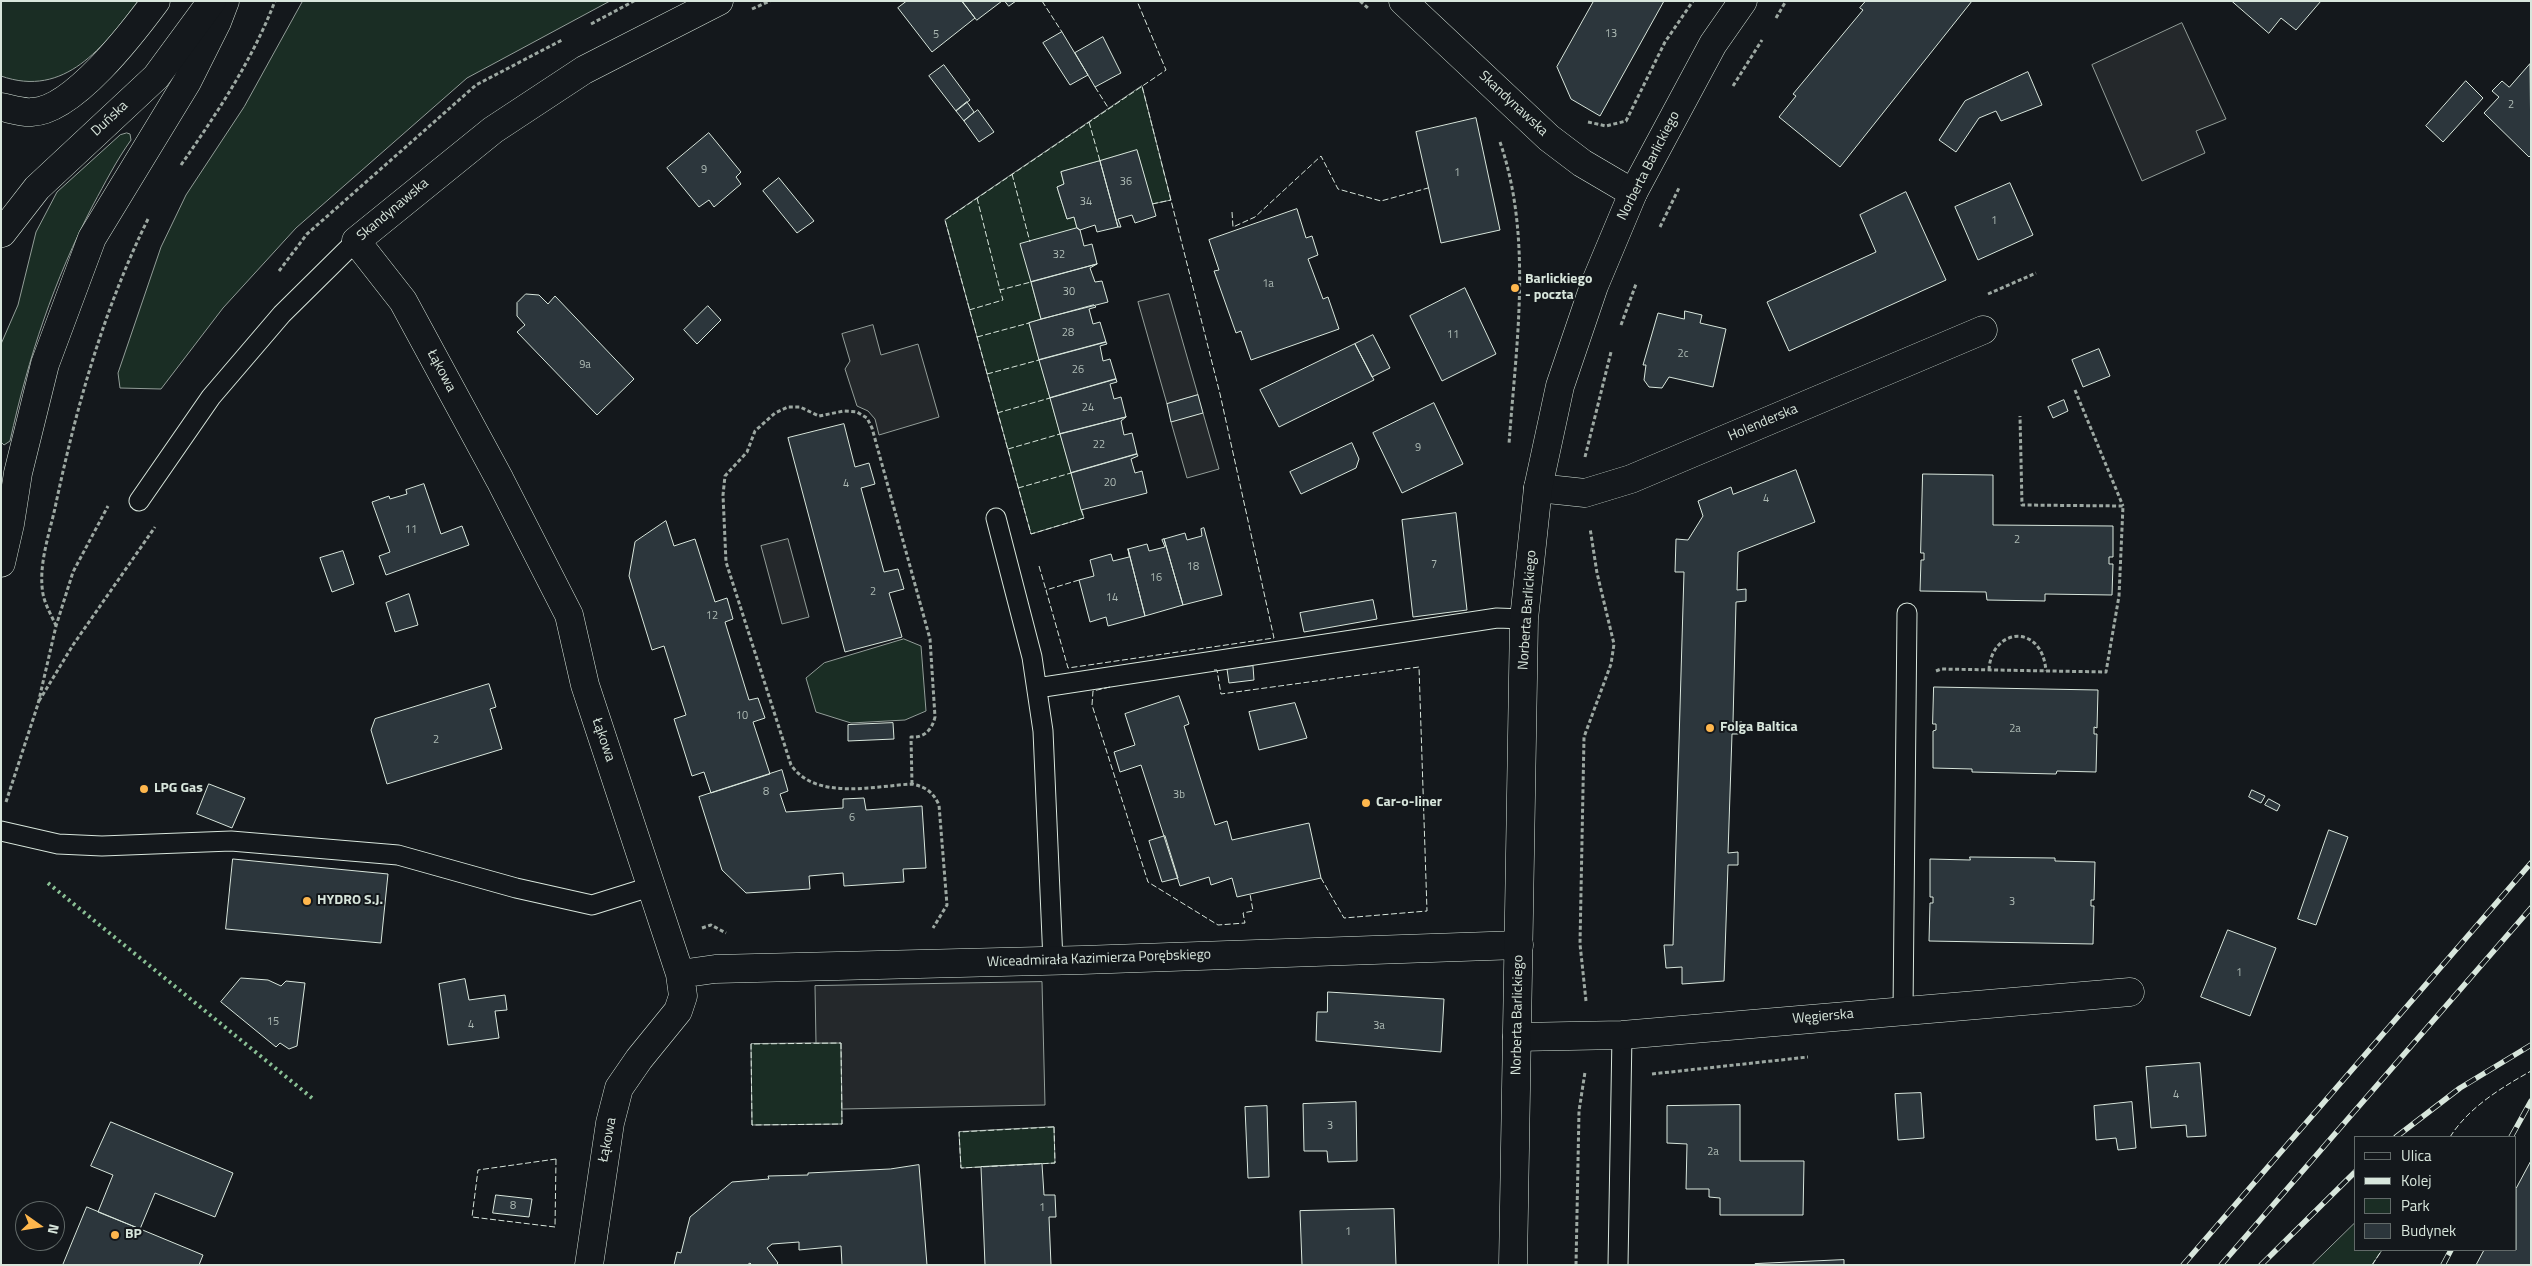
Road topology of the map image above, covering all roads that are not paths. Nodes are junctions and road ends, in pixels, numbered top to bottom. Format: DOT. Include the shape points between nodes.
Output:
graph roads {
  1 [pos="156,1"];
  2 [pos="212,1"];
  3 [pos="225,1"];
  4 [pos="719,1"];
  5 [pos="1403,1"];
  6 [pos="1742,1"];
  7 [pos="1,108"];
  8 [pos="1633,193"];
  9 [pos="1,212"];
  10 [pos="1,234"];
  11 [pos="356,241"];
  12 [pos="1983,330"];
  13 [pos="1538,488"];
  14 [pos="139,501"];
  15 [pos="996,518"];
  16 [pos="1,563"];
  17 [pos="1907,613"];
  18 [pos="1524,619"];
  19 [pos="1037,688"];
  20 [pos="1,831"];
  21 [pos="653,886"];
  22 [pos="1519,945"];
  23 [pos="1053,961"];
  24 [pos="680,974"];
  25 [pos="2130,992"];
  26 [pos="1902,1010"];
  27 [pos="1517,1038"];
  28 [pos="1622,1046"];
  29 [pos="589,1265"];
  30 [pos="1513,1265"];
  31 [pos="1618,1265"];
  1 -- 7 [label="main road" via="97,73 56,104 33,112"];
  2 -- 10 [label="main road, Duńska" via="156,77 37,188"];
  3 -- 16 [label="main road" via="187,82 92,238 58,324 43,373 18,473"];
  4 -- 11 [label="main road, Skandynawska" via="584,70 501,124"];
  5 -- 8 [label="main road, Skandynawska" via="1549,138 1582,163"];
  6 -- 8 [label="main road, Norberta Barlickiego" via="1713,44"];
  8 -- 13 [label="main road, Norberta Barlickiego" via="1594,286 1560,386"];
  9 -- 10 [label="main road"];
  11 -- 14 [label="lane, Skandynawska" via="282,314 211,397"];
  11 -- 21 [label="main road, Łąkowa" via="403,302 500,480 569,616 585,685"];
  12 -- 13 [label="main road, Holenderska" via="1632,479 1585,493"];
  13 -- 18 [label="main road, Norberta Barlickiego"];
  15 -- 19 [label="lane"];
  17 -- 26 [label="lane"];
  18 -- 19 [label="lane" via="1497,618"];
  18 -- 22 [label="main road, Norberta Barlickiego"];
  19 -- 23 [label="lane" via="1043,731"];
  20 -- 21 [label="lane" via="58,844 102,846 231,841 398,855 516,888 592,905"];
  21 -- 24 [label="main road, Łąkowa"];
  22 -- 23 [label="main road, Wiceadmirała Kazimierza Porębskiego"];
  22 -- 27 [label="main road, Norberta Barlickiego"];
  23 -- 24 [label="main road, Wiceadmirała Kazimierza Porębskiego" via="715,969"];
  24 -- 29 [label="main road, Łąkowa" via="683,996 678,1011 619,1088 610,1122"];
  25 -- 26 [label="main road, Węgierska"];
  26 -- 28 [label="main road, Węgierska"];
  27 -- 28 [label="main road, Węgierska" via="1588,1036"];
  27 -- 30 [label="main road, Norberta Barlickiego"];
  28 -- 31 [label="lane"];
}
